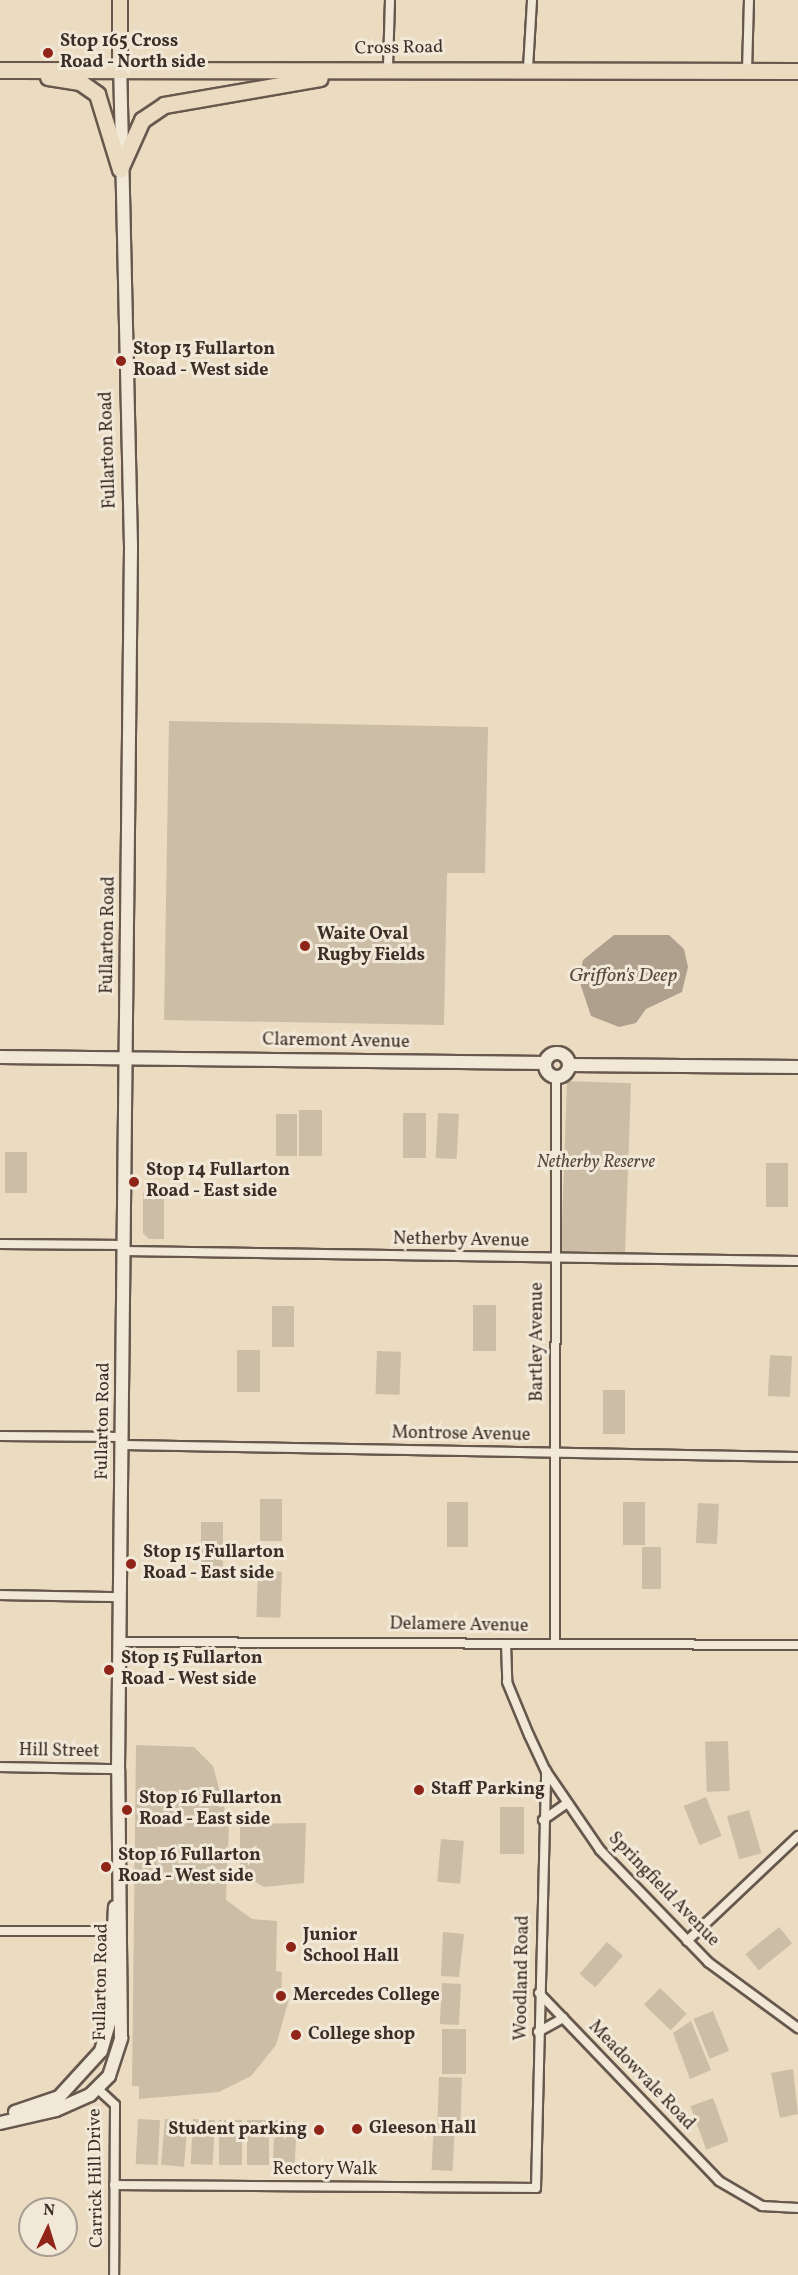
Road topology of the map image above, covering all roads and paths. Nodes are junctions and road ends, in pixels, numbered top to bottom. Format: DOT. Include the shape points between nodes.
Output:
graph roads {
  1 [pos="120,0"];
  2 [pos="390,0"];
  3 [pos="532,0"];
  4 [pos="748,0"];
  5 [pos="388,67"];
  6 [pos="120,68"];
  7 [pos="528,68"];
  8 [pos="362,69"];
  9 [pos="0,71"];
  10 [pos="747,71"];
  11 [pos="798,71"];
  12 [pos="120,169"];
  13 [pos="0,1057"];
  14 [pos="126,1057"];
  15 [pos="545,1063"];
  16 [pos="569,1065"];
  17 [pos="798,1068"];
  18 [pos="556,1077"];
  19 [pos="0,1244"];
  20 [pos="124,1248"];
  21 [pos="554,1259"];
  22 [pos="798,1261"];
  23 [pos="0,1436"];
  24 [pos="123,1441"];
  25 [pos="555,1454"];
  26 [pos="798,1457"];
  27 [pos="0,1595"];
  28 [pos="119,1597"];
  29 [pos="119,1642"];
  30 [pos="555,1643"];
  31 [pos="506,1644"];
  32 [pos="798,1645"];
  33 [pos="0,1767"];
  34 [pos="118,1769"];
  35 [pos="546,1771"];
  36 [pos="567,1803"];
  37 [pos="543,1820"];
  38 [pos="798,1836"];
  39 [pos="118,1870"];
  40 [pos="0,1931"];
  41 [pos="112,1931"];
  42 [pos="687,1941"];
  43 [pos="539,1993"];
  44 [pos="563,2018"];
  45 [pos="798,2028"];
  46 [pos="538,2032"];
  47 [pos="101,2051"];
  48 [pos="98,2089"];
  49 [pos="59,2097"];
  50 [pos="0,2115"];
  51 [pos="0,2123"];
  52 [pos="114,2185"];
  53 [pos="536,2188"];
  54 [pos="798,2208"];
  55 [pos="114,2275"];
  1 -- 6 [label="main road, Fullarton Road"];
  2 -- 5 [label="street"];
  3 -- 7 [label="street"];
  4 -- 10 [label="street"];
  5 -- 7 [label="highway, Cross Road"];
  5 -- 8 [label="highway, Cross Road"];
  6 -- 8 [label="highway, Cross Road" via="255,73"];
  6 -- 9 [label="highway, Cross Road"];
  6 -- 12 [label="main road, Fullarton Road"];
  7 -- 10 [label="highway, Cross Road"];
  8 -- 12 [label="highway" via="164,105 142,120"];
  9 -- 12 [label="highway" via="65,79 90,88 104,108"];
  10 -- 11 [label="highway, Cross Road"];
  12 -- 14 [label="main road, Fullarton Road" via="131,546"];
  13 -- 14 [label="main road, Claremont Avenue"];
  14 -- 15 [label="main road, Claremont Avenue"];
  14 -- 20 [label="main road, Fullarton Road"];
  15 -- 16 [label="main road, Claremont Avenue" via="558,1054"];
  15 -- 18 [label="main road"];
  16 -- 17 [label="main road"];
  16 -- 18 [label="main road"];
  18 -- 21 [label="street, Bartley Avenue"];
  19 -- 20 [label="street, Netherby Avenue"];
  20 -- 21 [label="street, Netherby Avenue"];
  20 -- 24 [label="main road, Fullarton Road"];
  21 -- 22 [label="street, Netherby Avenue"];
  21 -- 25 [label="street, Bartley Avenue"];
  23 -- 24 [label="street, Montrose Avenue"];
  24 -- 25 [label="street, Montrose Avenue"];
  24 -- 28 [label="main road, Fullarton Road"];
  25 -- 26 [label="street, Montrose Avenue"];
  25 -- 30 [label="street, Bartley Avenue"];
  27 -- 28 [label="street"];
  28 -- 29 [label="main road, Fullarton Road"];
  29 -- 31 [label="street, Delamere Avenue"];
  29 -- 34 [label="main road, Fullarton Road"];
  30 -- 31 [label="street, Delamere Avenue"];
  30 -- 32 [label="street, Delamere Avenue"];
  31 -- 35 [label="street, Springfield Avenue" via="507,1682"];
  33 -- 34 [label="street, Hill Street"];
  34 -- 39 [label="main road, Fullarton Road"];
  35 -- 36 [label="street, Springfield Avenue"];
  35 -- 37 [label="street, Woodland Road"];
  36 -- 37 [label="street"];
  36 -- 42 [label="street, Springfield Avenue" via="614,1867"];
  37 -- 43 [label="street, Woodland Road"];
  38 -- 42 [label="street"];
  39 -- 41 [label="main road, Fullarton Road"];
  39 -- 48 [label="main road, Fullarton Road" via="121,2038 117,2058"];
  40 -- 41 [label="street"];
  41 -- 47 [label="main road, Fullarton Road" via="110,2020"];
  42 -- 45 [label="street, Springfield Avenue"];
  43 -- 44 [label="street, Meadowvale Road"];
  43 -- 46 [label="street, Woodland Road"];
  44 -- 46 [label="street"];
  44 -- 54 [label="street, Meadowvale Road" via="719,2181 762,2206"];
  46 -- 53 [label="street, Woodland Road"];
  47 -- 48 [label="main road"];
  47 -- 49 [label="main road"];
  48 -- 49 [label="main road"];
  48 -- 51 [label="main road" via="56,2110"];
  48 -- 52 [label="street, Carrick Hill Drive" via="115,2105"];
  49 -- 50 [label="main road"];
  52 -- 53 [label="street, Rectory Walk"];
  52 -- 55 [label="street, Carrick Hill Drive"];
}
